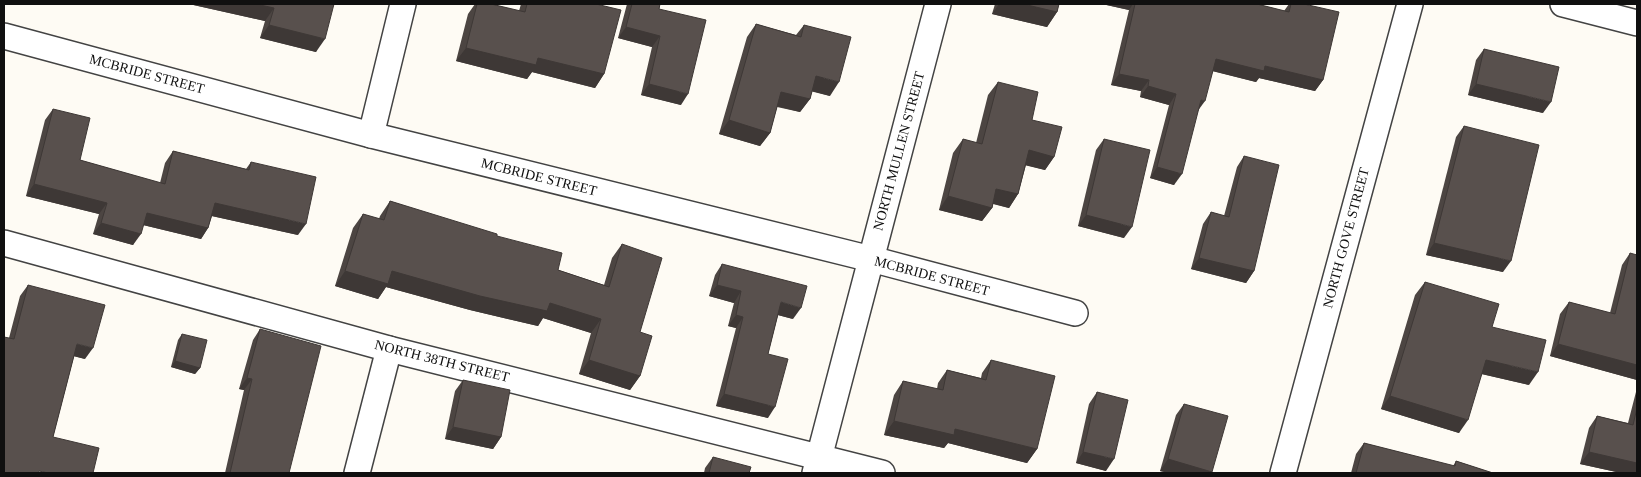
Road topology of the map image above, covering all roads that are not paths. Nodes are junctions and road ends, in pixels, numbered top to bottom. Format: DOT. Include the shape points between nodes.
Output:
graph roads {
  1 [pos="403,4"];
  2 [pos="938,4"];
  3 [pos="1410,4"];
  4 [pos="1563,4"];
  5 [pos="1637,23"];
  6 [pos="4,36"];
  7 [pos="371,135"];
  8 [pos="4,243"];
  9 [pos="871,259"];
  10 [pos="1075,314"];
  11 [pos="388,349"];
  12 [pos="817,465"];
  13 [pos="358,473"];
  14 [pos="882,473"];
  15 [pos="1284,473"];
  1 -- 7 [label="street"];
  2 -- 9 [label="street, NORTH MULLEN STREET"];
  3 -- 15 [label="street, NORTH GOVE STREET"];
  4 -- 5 [label="street"];
  6 -- 7 [label="street, MCBRIDE STREET"];
  7 -- 9 [label="street, MCBRIDE STREET"];
  8 -- 11 [label="street, NORTH 38TH STREET"];
  9 -- 10 [label="street, MCBRIDE STREET"];
  9 -- 12 [label="street, NORTH MULLEN STREET"];
  11 -- 12 [label="street, NORTH 38TH STREET"];
  11 -- 13 [label="street"];
  12 -- 14 [label="street, NORTH 38TH STREET"];
}
